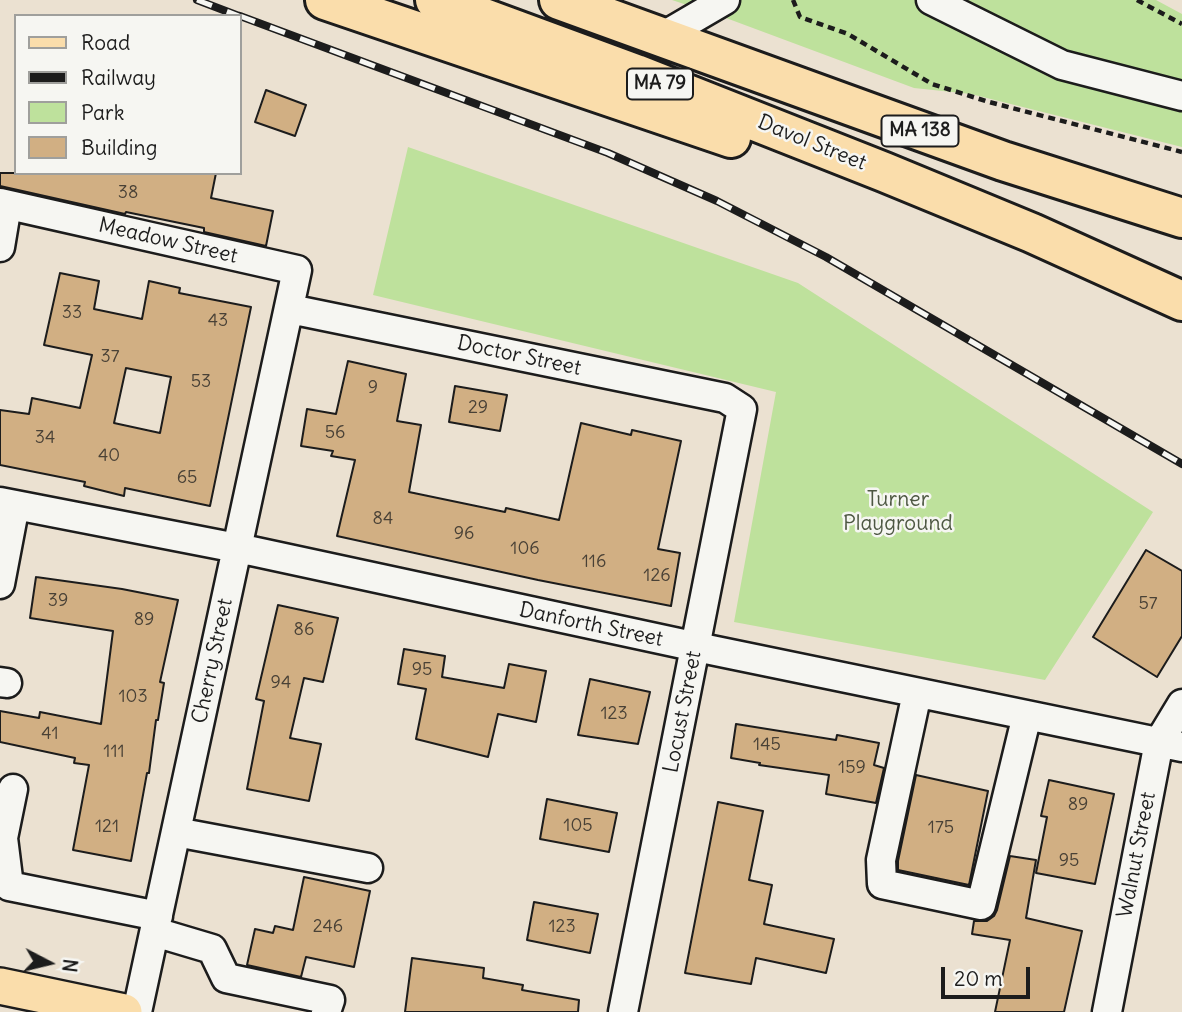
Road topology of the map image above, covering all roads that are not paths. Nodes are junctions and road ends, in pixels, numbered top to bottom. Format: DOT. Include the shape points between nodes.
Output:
graph roads {
  1 [pos="325,0"];
  2 [pos="435,0"];
  3 [pos="559,0"];
  4 [pos="725,0"];
  5 [pos="931,0"];
  6 [pos="660,38"];
  7 [pos="1182,96"];
  8 [pos="884,172"];
  9 [pos="3,204"];
  10 [pos="1182,218"];
  11 [pos="0,247"];
  12 [pos="1182,301"];
  13 [pos="289,309"];
  14 [pos="743,412"];
  15 [pos="8,504"];
  16 [pos="238,548"];
  17 [pos="0,584"];
  18 [pos="696,647"];
  19 [pos="917,693"];
  20 [pos="1182,704"];
  21 [pos="1027,715"];
  22 [pos="1170,744"];
  23 [pos="13,789"];
  24 [pos="176,832"];
  25 [pos="368,868"];
  26 [pos="156,924"];
  27 [pos="0,986"];
  28 [pos="124,1012"];
  29 [pos="137,1012"];
  30 [pos="326,1012"];
  31 [pos="623,1012"];
  32 [pos="1107,1012"];
  1 -- 8 [label="highway" via="730,138"];
  2 -- 8 [label="highway, Davol Street / MA 79"];
  3 -- 6 [label="highway, MA 79"];
  4 -- 6 [label="street"];
  5 -- 7 [label="street" via="1062,65"];
  6 -- 10 [label="highway, MA 138" via="1029,170"];
  8 -- 12 [label="highway, Davol Street"];
  9 -- 11 [label="street"];
  9 -- 13 [label="street, Meadow Street" via="297,270"];
  13 -- 14 [label="street, Doctor Street" via="725,398"];
  13 -- 16 [label="street, Cherry Street"];
  14 -- 18 [label="street, Locust Street"];
  15 -- 16 [label="street, Danforth Street"];
  15 -- 17 [label="street"];
  16 -- 18 [label="street, Danforth Street"];
  16 -- 24 [label="street, Cherry Street"];
  18 -- 19 [label="street, Danforth Street"];
  18 -- 31 [label="street, Locust Street"];
  19 -- 21 [label="street, Danforth Street"];
  19 -- 21 [label="street" via="881,860 882,884 981,905"];
  20 -- 22 [label="street, Walnut Street"];
  21 -- 22 [label="street, Danforth Street"];
  22 -- 32 [label="street, Walnut Street"];
  23 -- 26 [label="street" via="3,838 9,886"];
  24 -- 25 [label="street"];
  24 -- 26 [label="street, Cherry Street"];
  26 -- 29 [label="street, Cherry Street"];
  26 -- 30 [label="street" via="212,949 226,978 330,1000"];
  27 -- 28 [label="main road"];
}
